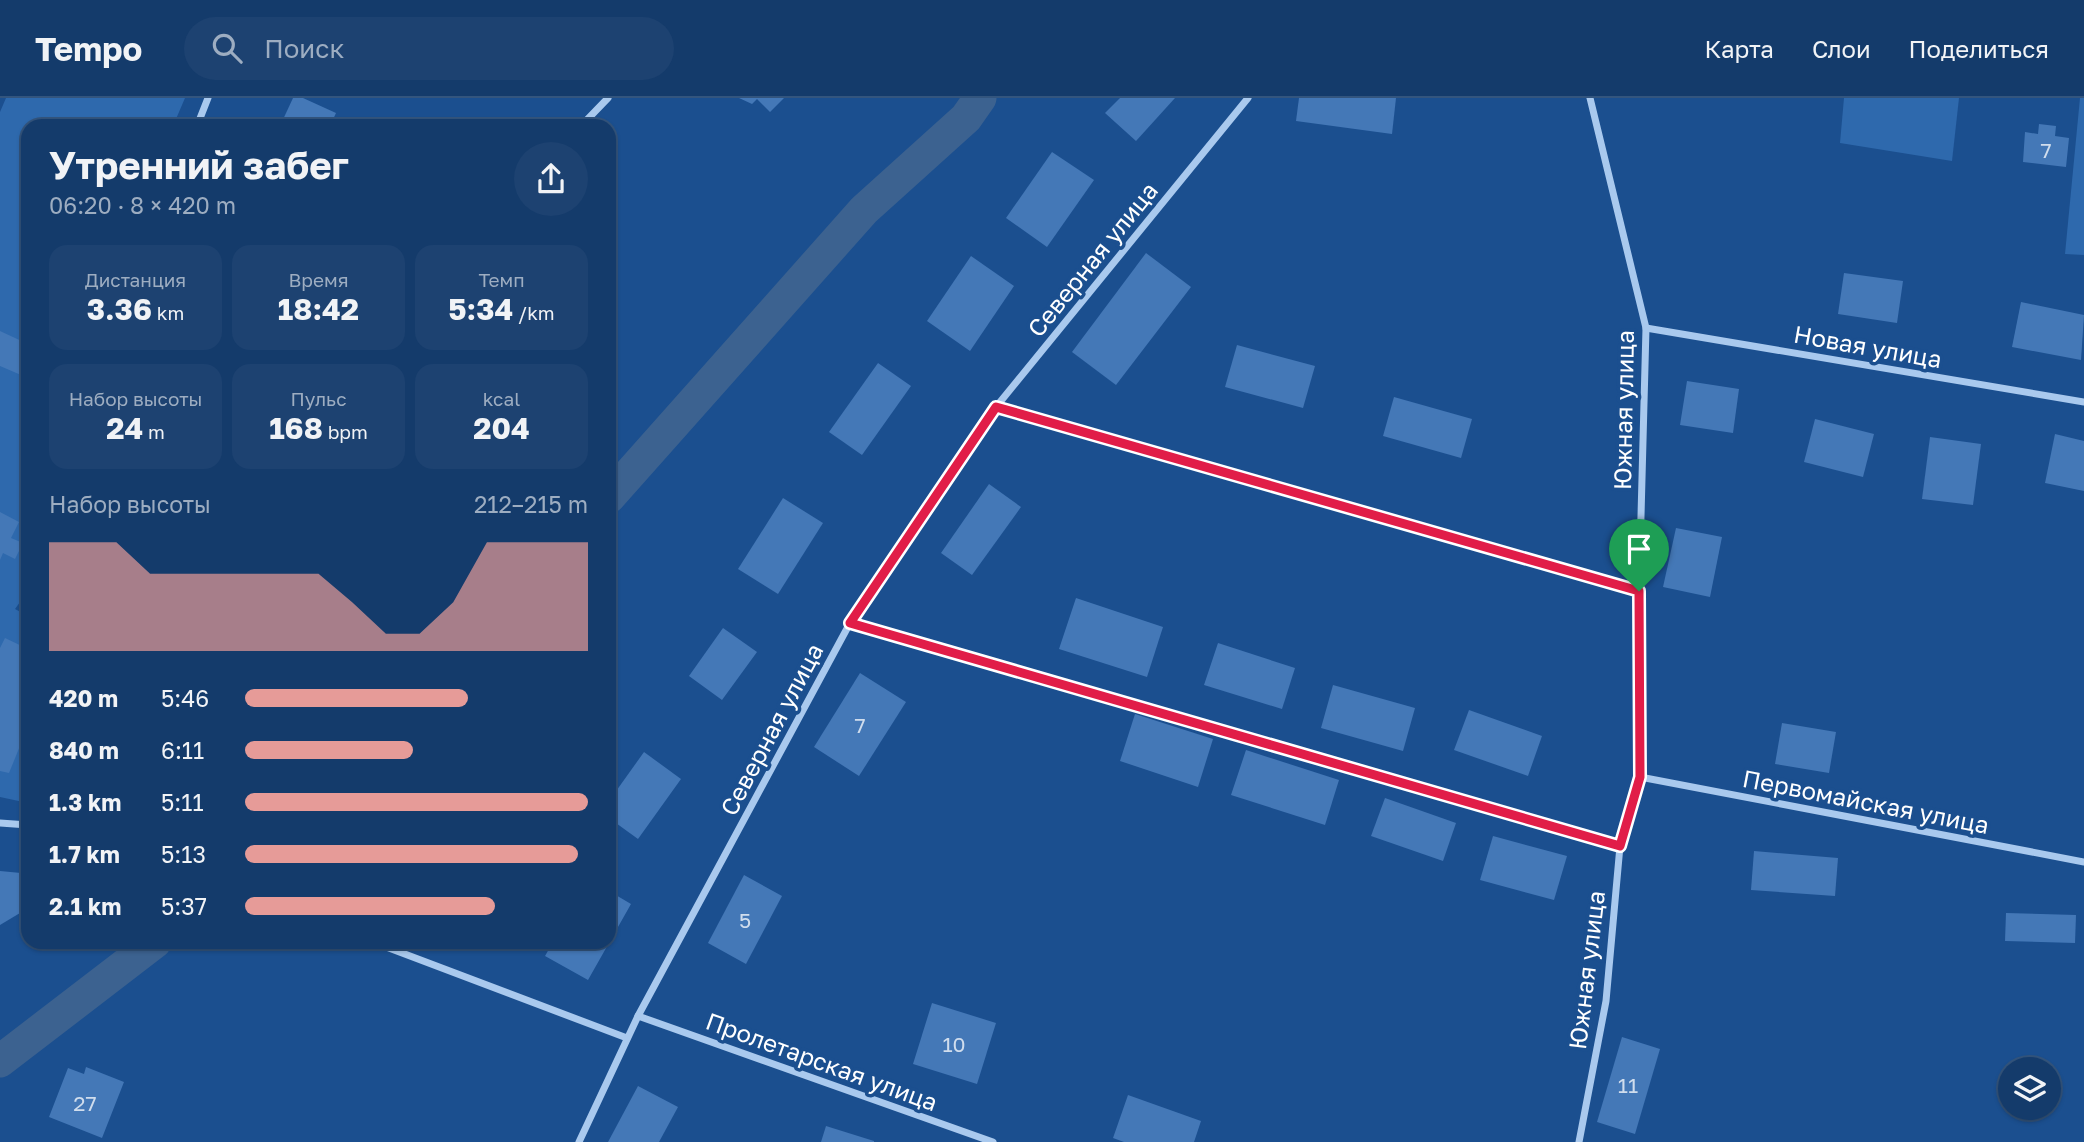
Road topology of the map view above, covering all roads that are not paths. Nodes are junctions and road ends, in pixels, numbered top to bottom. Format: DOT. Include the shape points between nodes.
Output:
graph roads {
  1 [pos="208,98"];
  2 [pos="608,98"];
  3 [pos="1248,98"];
  4 [pos="1590,98"];
  5 [pos="200,119"];
  6 [pos="588,119"];
  7 [pos="1646,328"];
  8 [pos="2084,402"];
  9 [pos="996,407"];
  10 [pos="1639,591"];
  11 [pos="850,623"];
  12 [pos="1640,777"];
  13 [pos="0,822"];
  14 [pos="21,824"];
  15 [pos="1620,846"];
  16 [pos="2084,862"];
  17 [pos="392,949"];
  18 [pos="638,1016"];
  19 [pos="627,1038"];
  20 [pos="579,1142"];
  21 [pos="993,1142"];
  22 [pos="1579,1142"];
  1 -- 5 [label="street"];
  2 -- 6 [label="street"];
  3 -- 9 [label="street, Северная улица"];
  4 -- 7 [label="street, Южная улица"];
  7 -- 8 [label="street, Новая улица"];
  7 -- 10 [label="street, Южная улица"];
  9 -- 10 [label="street"];
  9 -- 11 [label="street, Северная улица"];
  10 -- 12 [label="street, Южная улица"];
  11 -- 15 [label="street"];
  11 -- 18 [label="street, Северная улица"];
  12 -- 15 [label="street, Южная улица"];
  12 -- 16 [label="street, Первомайская улица"];
  13 -- 14 [label="street"];
  15 -- 22 [label="street, Южная улица" via="1606,1001"];
  17 -- 19 [label="street"];
  18 -- 19 [label="street, Северная улица"];
  18 -- 21 [label="street, Пролетарская улица"];
  19 -- 20 [label="street, Северная улица"];
}
